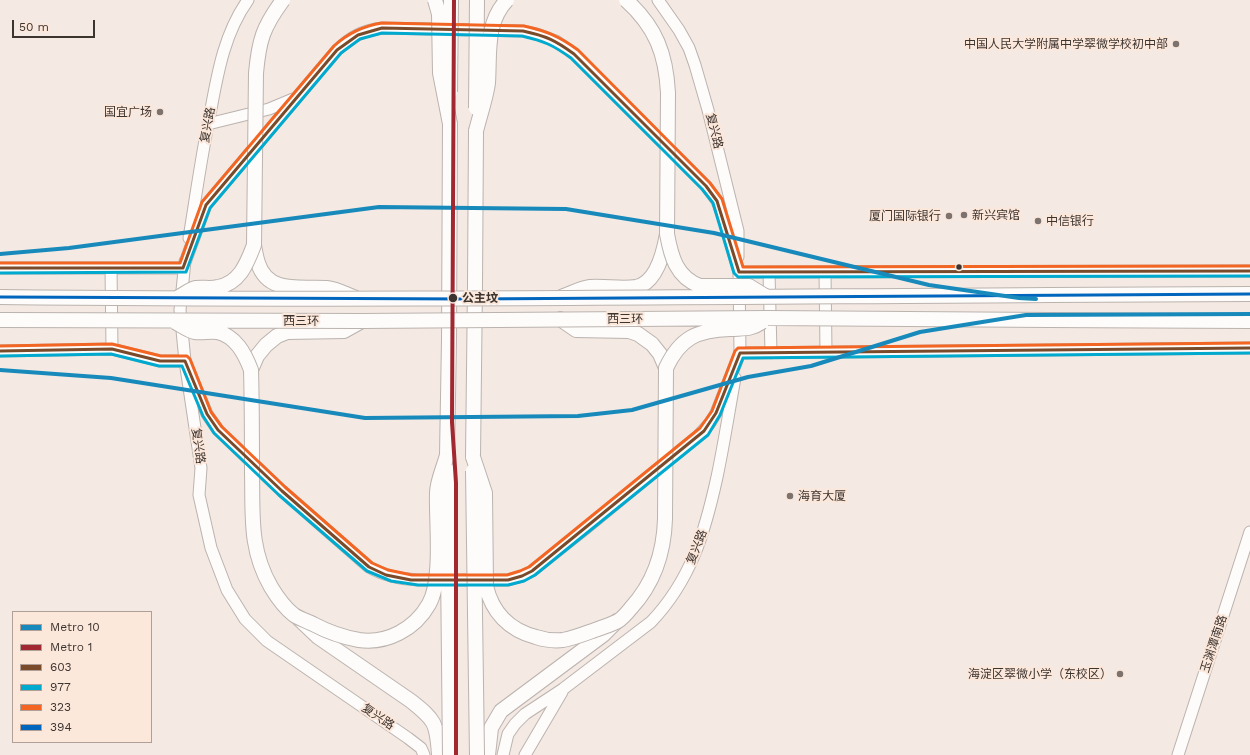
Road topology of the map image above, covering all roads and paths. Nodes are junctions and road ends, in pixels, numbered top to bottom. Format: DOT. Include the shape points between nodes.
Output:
graph roads {
  1 [pos="248,0"];
  2 [pos="283,0"];
  3 [pos="436,0"];
  4 [pos="451,0"];
  5 [pos="477,0"];
  6 [pos="507,0"];
  7 [pos="626,0"];
  8 [pos="658,0"];
  9 [pos="295,98"];
  10 [pos="208,124"];
  11 [pos="450,124"];
  12 [pos="476,131"];
  13 [pos="667,234"];
  14 [pos="254,245"];
  15 [pos="0,268"];
  16 [pos="111,268"];
  17 [pos="184,268"];
  18 [pos="1250,271"];
  19 [pos="739,272"];
  20 [pos="769,272"];
  21 [pos="825,272"];
  22 [pos="1250,294"];
  23 [pos="0,297"];
  24 [pos="767,297"];
  25 [pos="174,299"];
  26 [pos="360,299"];
  27 [pos="557,299"];
  28 [pos="768,318"];
  29 [pos="560,319"];
  30 [pos="0,320"];
  31 [pos="171,321"];
  32 [pos="362,321"];
  33 [pos="1250,321"];
  34 [pos="1250,348"];
  35 [pos="112,349"];
  36 [pos="0,351"];
  37 [pos="826,352"];
  38 [pos="740,353"];
  39 [pos="771,353"];
  40 [pos="185,361"];
  41 [pos="666,368"];
  42 [pos="251,370"];
  43 [pos="447,455"];
  44 [pos="473,457"];
  45 [pos="1250,532"];
  46 [pos="294,615"];
  47 [pos="617,621"];
  48 [pos="563,689"];
  49 [pos="424,755"];
  50 [pos="439,755"];
  51 [pos="450,755"];
  52 [pos="477,755"];
  53 [pos="488,755"];
  54 [pos="502,755"];
  55 [pos="525,755"];
  56 [pos="1178,755"];
  1 -- 10 [label="street, 复兴路" via="234,22 221,59"];
  2 -- 14 [label="highway, bridge" via="266,25 258,52"];
  3 -- 11 [label="highway, bridge" via="439,14 440,73"];
  4 -- 11 [label="highway, bridge"];
  5 -- 12 [label="highway, bridge"];
  6 -- 12 [label="highway, bridge" via="497,14 489,39 488,84"];
  7 -- 13 [label="highway, bridge" via="651,29 667,73"];
  8 -- 19 [label="street, 复兴路" via="680,30 698,73 738,231"];
  9 -- 10 [label="street" via="269,109"];
  9 -- 17 [label="street" via="206,205"];
  9 -- 19 [label="street" via="337,50 367,30 512,30 538,34 556,41 574,54 706,186 721,212"];
  10 -- 17 [label="street, 复兴路"];
  11 -- 43 [label="highway"];
  12 -- 44 [label="highway"];
  13 -- 24 [label="highway, bridge" via="675,264 680,272 695,284 749,286"];
  13 -- 27 [label="highway, bridge" via="661,261 646,282 637,287 589,287"];
  14 -- 25 [label="highway, bridge" via="247,264 238,276 227,284 196,288"];
  14 -- 26 [label="highway, bridge" via="262,272 275,284 291,288 329,288"];
  15 -- 16 [label="street"];
  16 -- 17 [label="street"];
  16 -- 35 [label="street"];
  17 -- 40 [label="street, 复兴路" via="180,310"];
  18 -- 21 [label="street"];
  19 -- 20 [label="street"];
  19 -- 38 [label="street, 复兴路"];
  20 -- 21 [label="street"];
  20 -- 39 [label="street"];
  21 -- 37 [label="street"];
  22 -- 24 [label="highway, 西三环, bridge"];
  23 -- 25 [label="highway, 西三环, bridge"];
  24 -- 27 [label="highway, 西三环, bridge"];
  25 -- 26 [label="highway, 西三环, bridge"];
  26 -- 27 [label="highway, 西三环, bridge"];
  28 -- 29 [label="highway, 西三环, bridge"];
  28 -- 33 [label="highway, 西三环, bridge"];
  28 -- 41 [label="highway, bridge" via="753,328 701,332 683,343 672,355"];
  29 -- 32 [label="highway, 西三环, bridge"];
  29 -- 41 [label="highway, bridge" via="576,330 629,331 638,334 652,344"];
  30 -- 31 [label="highway, 西三环, bridge"];
  31 -- 32 [label="highway, 西三环, bridge"];
  31 -- 42 [label="highway, bridge" via="194,332 225,334 241,348"];
  32 -- 42 [label="highway, bridge" via="344,331 287,332 266,345"];
  34 -- 37 [label="street"];
  35 -- 36 [label="street"];
  35 -- 40 [label="street" via="160,362"];
  37 -- 39 [label="street"];
  38 -- 39 [label="street"];
  38 -- 40 [label="street" via="716,413 704,431 532,571 508,580 406,579 369,567 282,491 218,430 208,414"];
  38 -- 48 [label="street, 复兴路" via="706,526 693,561 663,610 651,622"];
  40 -- 49 [label="street, 复兴路" via="201,468 199,495 211,548 231,596 245,619 267,641 408,738 421,748"];
  41 -- 47 [label="highway, bridge" via="663,544 657,568 644,592"];
  42 -- 46 [label="highway, bridge" via="255,546 262,571 275,594"];
  43 -- 46 [label="highway, bridge" via="437,491 434,588 430,603 421,616 410,627 389,637 363,640 332,634"];
  43 -- 51 [label="highway, bridge"];
  44 -- 47 [label="highway, bridge" via="485,493 486,586 499,615 523,633 551,640 577,637"];
  44 -- 52 [label="highway, bridge"];
  45 -- 56 [label="street, 玉渊潭南路"];
  46 -- 50 [label="highway, bridge" via="318,637 424,711 436,727"];
  47 -- 53 [label="highway" via="603,635 501,711 491,728"];
  48 -- 54 [label="street, 复兴路" via="525,714 515,724 508,734"];
  48 -- 55 [label="street, 复兴路"];
}
